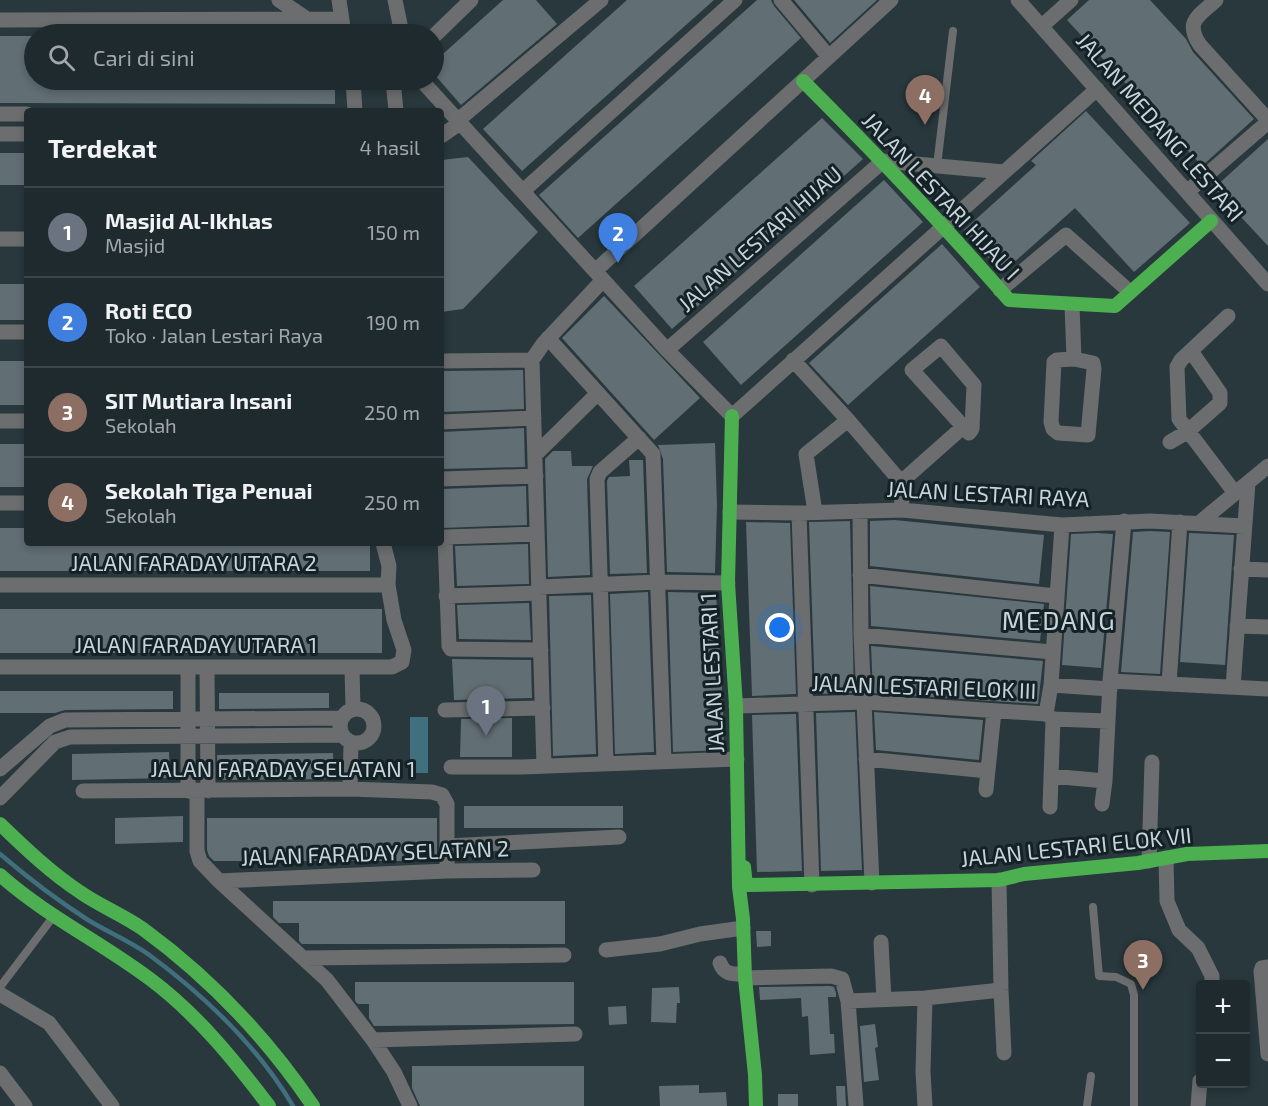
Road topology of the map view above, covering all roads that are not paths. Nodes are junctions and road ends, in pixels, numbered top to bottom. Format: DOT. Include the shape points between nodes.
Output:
graph roads {
  1 [pos="279,0"];
  2 [pos="339,0"];
  3 [pos="395,0"];
  4 [pos="471,0"];
  5 [pos="601,0"];
  6 [pos="735,0"];
  7 [pos="781,0"];
  8 [pos="891,0"];
  9 [pos="1018,0"];
  10 [pos="1071,0"];
  11 [pos="1216,0"];
  12 [pos="307,19"];
  13 [pos="341,19"];
  14 [pos="0,20"];
  15 [pos="342,24"];
  16 [pos="400,24"];
  17 [pos="444,26"];
  18 [pos="1042,26"];
  19 [pos="952,31"];
  20 [pos="829,57"];
  21 [pos="803,81"];
  22 [pos="1097,89"];
  23 [pos="354,90"];
  24 [pos="394,90"];
  25 [pos="430,90"];
  26 [pos="355,108"];
  27 [pos="396,108"];
  28 [pos="0,114"];
  29 [pos="24,114"];
  30 [pos="1268,121"];
  31 [pos="459,122"];
  32 [pos="0,134"];
  33 [pos="24,134"];
  34 [pos="444,134"];
  35 [pos="884,161"];
  36 [pos="937,166"];
  37 [pos="1004,172"];
  38 [pos="523,191"];
  39 [pos="1187,192"];
  40 [pos="1210,221"];
  41 [pos="944,226"];
  42 [pos="0,239"];
  43 [pos="24,239"];
  44 [pos="599,275"];
  45 [pos="1268,284"];
  46 [pos="1000,290"];
  47 [pos="1130,292"];
  48 [pos="1072,305"];
  49 [pos="1228,316"];
  50 [pos="0,332"];
  51 [pos="24,332"];
  52 [pos="548,338"];
  53 [pos="667,350"];
  54 [pos="1191,351"];
  55 [pos="1074,359"];
  56 [pos="532,360"];
  57 [pos="793,360"];
  58 [pos="444,361"];
  59 [pos="598,393"];
  60 [pos="732,416"];
  61 [pos="534,418"];
  62 [pos="848,420"];
  63 [pos="0,421"];
  64 [pos="24,421"];
  65 [pos="444,422"];
  66 [pos="963,427"];
  67 [pos="1188,432"];
  68 [pos="639,438"];
  69 [pos="1170,442"];
  70 [pos="535,455"];
  71 [pos="1268,466"];
  72 [pos="536,476"];
  73 [pos="444,479"];
  74 [pos="901,482"];
  75 [pos="1248,483"];
  76 [pos="1235,493"];
  77 [pos="0,503"];
  78 [pos="24,503"];
  79 [pos="902,510"];
  80 [pos="860,511"];
  81 [pos="730,512"];
  82 [pos="815,512"];
  83 [pos="799,513"];
  84 [pos="1124,521"];
  85 [pos="1180,522"];
  86 [pos="1199,523"];
  87 [pos="1062,525"];
  88 [pos="1244,526"];
  89 [pos="537,534"];
  90 [pos="384,546"];
  91 [pos="1241,569"];
  92 [pos="1268,570"];
  93 [pos="860,575"];
  94 [pos="658,582"];
  95 [pos="728,583"];
  96 [pos="0,585"];
  97 [pos="388,585"];
  98 [pos="599,585"];
  99 [pos="539,590"];
  100 [pos="446,596"];
  101 [pos="1056,596"];
  102 [pos="1237,626"];
  103 [pos="1268,627"];
  104 [pos="861,634"];
  105 [pos="541,650"];
  106 [pos="1052,652"];
  107 [pos="0,667"];
  108 [pos="188,667"];
  109 [pos="207,667"];
  110 [pos="352,668"];
  111 [pos="1169,684"];
  112 [pos="1110,685"];
  113 [pos="1051,686"];
  114 [pos="1233,687"];
  115 [pos="1268,689"];
  116 [pos="864,702"];
  117 [pos="807,704"];
  118 [pos="736,706"];
  119 [pos="543,708"];
  120 [pos="445,710"];
  121 [pos="994,711"];
  122 [pos="347,714"];
  123 [pos="1049,717"];
  124 [pos="188,720"];
  125 [pos="208,721"];
  126 [pos="1108,721"];
  127 [pos="188,737"];
  128 [pos="208,737"];
  129 [pos="347,739"];
  130 [pos="737,759"];
  131 [pos="866,759"];
  132 [pos="664,761"];
  133 [pos="1152,762"];
  134 [pos="606,763"];
  135 [pos="544,766"];
  136 [pos="451,767"];
  137 [pos="0,769"];
  138 [pos="988,771"];
  139 [pos="1051,776"];
  140 [pos="1105,781"];
  141 [pos="350,789"];
  142 [pos="986,790"];
  143 [pos="83,791"];
  144 [pos="198,791"];
  145 [pos="0,798"];
  146 [pos="1102,804"];
  147 [pos="1050,807"];
  148 [pos="736,808"];
  149 [pos="0,824"];
  150 [pos="619,837"];
  151 [pos="447,846"];
  152 [pos="1268,851"];
  153 [pos="1166,858"];
  154 [pos="1149,861"];
  155 [pos="533,870"];
  156 [pos="447,871"];
  157 [pos="0,875"];
  158 [pos="999,880"];
  159 [pos="219,881"];
  160 [pos="872,883"];
  161 [pos="812,885"];
  162 [pos="1093,907"];
  163 [pos="54,916"];
  164 [pos="743,928"];
  165 [pos="881,942"];
  166 [pos="606,950"];
  167 [pos="564,955"];
  168 [pos="305,958"];
  169 [pos="720,963"];
  170 [pos="1268,968"];
  171 [pos="745,976"];
  172 [pos="1212,980"];
  173 [pos="0,987"];
  174 [pos="1001,990"];
  175 [pos="0,994"];
  176 [pos="925,998"];
  177 [pos="884,1000"];
  178 [pos="848,1001"];
  179 [pos="575,1035"];
  180 [pos="373,1040"];
  181 [pos="1004,1053"];
  182 [pos="1268,1054"];
  183 [pos="0,1073"];
  184 [pos="1091,1076"];
  185 [pos="1199,1088"];
  186 [pos="108,1101"];
  187 [pos="856,1105"];
  188 [pos="25,1106"];
  189 [pos="269,1106"];
  190 [pos="313,1106"];
  191 [pos="410,1106"];
  192 [pos="756,1106"];
  193 [pos="925,1106"];
  194 [pos="1087,1106"];
  195 [pos="1134,1106"];
  196 [pos="1198,1106"];
  1 -- 12 [label="street"];
  2 -- 13 [label="street"];
  3 -- 16 [label="street"];
  4 -- 17 [label="street"];
  5 -- 31 [label="street"];
  6 -- 38 [label="street"];
  7 -- 20 [label="street"];
  8 -- 20 [label="street"];
  9 -- 18 [label="street, JALAN MEDANG LESTARI"];
  10 -- 18 [label="street"];
  11 -- 30 [label="street" via="1194,20 1194,36"];
  12 -- 13 [label="street"];
  12 -- 14 [label="street"];
  13 -- 15 [label="street"];
  18 -- 22 [label="street, JALAN MEDANG LESTARI"];
  19 -- 36 [label="lane"];
  20 -- 21 [label="street"];
  21 -- 35 [label="street, JALAN LESTARI HIJAU I"];
  21 -- 44 [label="street"];
  22 -- 37 [label="street"];
  22 -- 39 [label="street, JALAN MEDANG LESTARI"];
  23 -- 26 [label="street"];
  24 -- 27 [label="street"];
  25 -- 31 [label="street"];
  28 -- 29 [label="street"];
  30 -- 39 [label="street"];
  31 -- 34 [label="street"];
  31 -- 38 [label="street"];
  32 -- 33 [label="street"];
  35 -- 36 [label="street"];
  35 -- 41 [label="street, JALAN LESTARI HIJAU I"];
  35 -- 53 [label="street, JALAN LESTARI HIJAU"];
  36 -- 37 [label="street"];
  37 -- 41 [label="street"];
  38 -- 44 [label="street"];
  39 -- 40 [label="street, JALAN MEDANG LESTARI"];
  40 -- 45 [label="street, JALAN MEDANG LESTARI"];
  40 -- 47 [label="street, JALAN LESTARI HIJAU I"];
  41 -- 46 [label="street, JALAN LESTARI HIJAU I"];
  41 -- 57 [label="street"];
  42 -- 43 [label="street"];
  44 -- 52 [label="street"];
  44 -- 53 [label="street"];
  46 -- 47 [label="street" via="1066,235"];
  46 -- 48 [label="street, JALAN LESTARI HIJAU I" via="1008,300"];
  47 -- 48 [label="street, JALAN LESTARI HIJAU I" via="1113,307"];
  48 -- 55 [label="street"];
  49 -- 54 [label="street"];
  50 -- 51 [label="street"];
  52 -- 56 [label="street"];
  52 -- 59 [label="street"];
  53 -- 60 [label="street"];
  54 -- 67 [label="street" via="1176,367 1179,419"];
  54 -- 67 [label="street" via="1221,398"];
  55 -- 55 [label="street" via="1054,362 1053,429 1058,434 1088,435 1093,363"];
  56 -- 58 [label="street"];
  56 -- 61 [label="street"];
  57 -- 60 [label="street"];
  57 -- 62 [label="street"];
  59 -- 68 [label="street"];
  59 -- 70 [label="street"];
  60 -- 81 [label="street, JALAN LESTARI 1"];
  61 -- 65 [label="street"];
  61 -- 70 [label="street"];
  62 -- 74 [label="street"];
  62 -- 82 [label="street" via="806,454"];
  63 -- 64 [label="street"];
  66 -- 66 [label="street" via="969,433 972,429 974,385 939,346 912,370"];
  66 -- 74 [label="street"];
  67 -- 69 [label="street"];
  67 -- 76 [label="street"];
  68 -- 94 [label="street" via="654,458"];
  68 -- 98 [label="street" via="598,475"];
  70 -- 72 [label="street"];
  71 -- 75 [label="street"];
  72 -- 73 [label="street"];
  72 -- 89 [label="street"];
  74 -- 79 [label="street"];
  75 -- 76 [label="street"];
  75 -- 88 [label="street"];
  76 -- 86 [label="street"];
  77 -- 78 [label="street"];
  79 -- 80 [label="street, JALAN LESTARI RAYA"];
  79 -- 87 [label="street, JALAN LESTARI RAYA"];
  80 -- 82 [label="street, JALAN LESTARI RAYA"];
  80 -- 93 [label="street"];
  81 -- 83 [label="street, JALAN LESTARI RAYA"];
  81 -- 95 [label="street, JALAN LESTARI 1"];
  82 -- 83 [label="street, JALAN LESTARI RAYA"];
  83 -- 117 [label="street"];
  84 -- 85 [label="street, JALAN LESTARI RAYA"];
  84 -- 87 [label="street, JALAN LESTARI RAYA"];
  84 -- 112 [label="street"];
  85 -- 86 [label="street, JALAN LESTARI RAYA"];
  85 -- 111 [label="street"];
  86 -- 88 [label="street, JALAN LESTARI RAYA"];
  87 -- 101 [label="street"];
  88 -- 91 [label="street"];
  89 -- 99 [label="street"];
  89 -- 100 [label="street" via="445,537"];
  90 -- 97 [label="street" via="389,566"];
  91 -- 92 [label="street"];
  91 -- 102 [label="street"];
  93 -- 101 [label="street"];
  93 -- 104 [label="street"];
  94 -- 95 [label="street"];
  94 -- 98 [label="street"];
  94 -- 132 [label="street"];
  95 -- 118 [label="street, JALAN LESTARI 1"];
  96 -- 97 [label="street, JALAN FARADAY UTARA 2"];
  97 -- 110 [label="street, JALAN FARADAY UTARA 1" via="404,650 402,662 392,667"];
  98 -- 99 [label="street"];
  98 -- 134 [label="street"];
  99 -- 100 [label="street"];
  99 -- 105 [label="street"];
  100 -- 105 [label="street" via="451,649"];
  101 -- 106 [label="street"];
  102 -- 103 [label="street"];
  102 -- 114 [label="street"];
  104 -- 106 [label="street"];
  104 -- 116 [label="street"];
  105 -- 119 [label="street"];
  106 -- 113 [label="street"];
  107 -- 108 [label="street, JALAN FARADAY UTARA 1"];
  108 -- 109 [label="street, JALAN FARADAY UTARA 1"];
  108 -- 124 [label="street"];
  109 -- 110 [label="street, JALAN FARADAY UTARA 1"];
  109 -- 125 [label="street"];
  110 -- 122 [label="street"];
  111 -- 112 [label="street"];
  111 -- 114 [label="street"];
  112 -- 113 [label="street"];
  112 -- 126 [label="street"];
  113 -- 123 [label="street"];
  114 -- 115 [label="street"];
  116 -- 117 [label="street, JALAN LESTARI ELOK III"];
  116 -- 121 [label="street, JALAN LESTARI ELOK III"];
  116 -- 131 [label="street"];
  117 -- 118 [label="street, JALAN LESTARI ELOK III"];
  117 -- 161 [label="street"];
  118 -- 130 [label="street, JALAN LESTARI 1"];
  119 -- 120 [label="street"];
  119 -- 135 [label="street"];
  121 -- 123 [label="street, JALAN LESTARI ELOK III"];
  121 -- 138 [label="street"];
  122 -- 125 [label="street"];
  122 -- 129 [label="street" via="340,727"];
  122 -- 129 [label="street" via="364,710 372,716 375,726 371,736 362,742"];
  123 -- 126 [label="street, JALAN LESTARI ELOK III"];
  123 -- 139 [label="street"];
  124 -- 125 [label="street"];
  124 -- 127 [label="street"];
  124 -- 137 [label="street" via="65,720 50,726"];
  125 -- 128 [label="street"];
  126 -- 140 [label="street"];
  127 -- 128 [label="street"];
  127 -- 144 [label="street"];
  127 -- 145 [label="street" via="70,737 55,742"];
  128 -- 129 [label="street"];
  128 -- 144 [label="street"];
  129 -- 141 [label="street"];
  130 -- 132 [label="street"];
  130 -- 148 [label="street, JALAN LESTARI 1"];
  131 -- 138 [label="street"];
  131 -- 160 [label="street"];
  132 -- 134 [label="street"];
  133 -- 154 [label="street"];
  134 -- 135 [label="street"];
  135 -- 136 [label="street"];
  138 -- 142 [label="street"];
  139 -- 140 [label="street"];
  139 -- 147 [label="street"];
  140 -- 146 [label="street"];
  141 -- 144 [label="street, JALAN FARADAY SELATAN 1"];
  141 -- 151 [label="street, JALAN FARADAY SELATAN 1" via="442,795 447,804"];
  143 -- 144 [label="street, JALAN FARADAY SELATAN 1"];
  144 -- 159 [label="street" via="200,861"];
  148 -- 161 [label="street, JALAN LESTARI ELOK VII" via="741,819 745,885"];
  148 -- 164 [label="street, JALAN LESTARI 1"];
  149 -- 190 [label="street" via="31,855 80,892 148,933 211,984 269,1046"];
  150 -- 151 [label="street, JALAN FARADAY SELATAN 2"];
  151 -- 156 [label="street, JALAN FARADAY SELATAN 1"];
  152 -- 153 [label="street, JALAN LESTARI ELOK VII"];
  153 -- 154 [label="street, JALAN LESTARI ELOK VII"];
  153 -- 172 [label="street" via="1169,908 1179,930 1198,948"];
  154 -- 158 [label="street, JALAN LESTARI ELOK VII"];
  155 -- 156 [label="street, JALAN FARADAY SELATAN 2"];
  156 -- 159 [label="street, JALAN FARADAY SELATAN 2"];
  157 -- 163 [label="street"];
  158 -- 160 [label="street, JALAN LESTARI ELOK VII"];
  158 -- 174 [label="street"];
  159 -- 168 [label="street"];
  160 -- 161 [label="street, JALAN LESTARI ELOK VII"];
  162 -- 195 [label="lane" via="1099,976 1116,977 1131,984 1134,995"];
  163 -- 173 [label="lane"];
  163 -- 189 [label="street" via="134,968 192,1016"];
  164 -- 166 [label="street" via="660,945"];
  164 -- 171 [label="street, JALAN LESTARI 1"];
  165 -- 177 [label="street"];
  167 -- 168 [label="street"];
  168 -- 180 [label="street"];
  169 -- 171 [label="street" via="727,972"];
  170 -- 182 [label="street" via="1261,970"];
  171 -- 178 [label="street" via="831,976 842,980"];
  171 -- 192 [label="street, JALAN LESTARI 1"];
  174 -- 176 [label="street"];
  174 -- 181 [label="street"];
  175 -- 186 [label="street" via="49,1023"];
  176 -- 177 [label="street"];
  176 -- 193 [label="street"];
  177 -- 178 [label="street"];
  178 -- 187 [label="street"];
  179 -- 180 [label="street"];
  180 -- 191 [label="street"];
  183 -- 188 [label="street"];
  184 -- 194 [label="lane"];
  185 -- 196 [label="street"];
}
